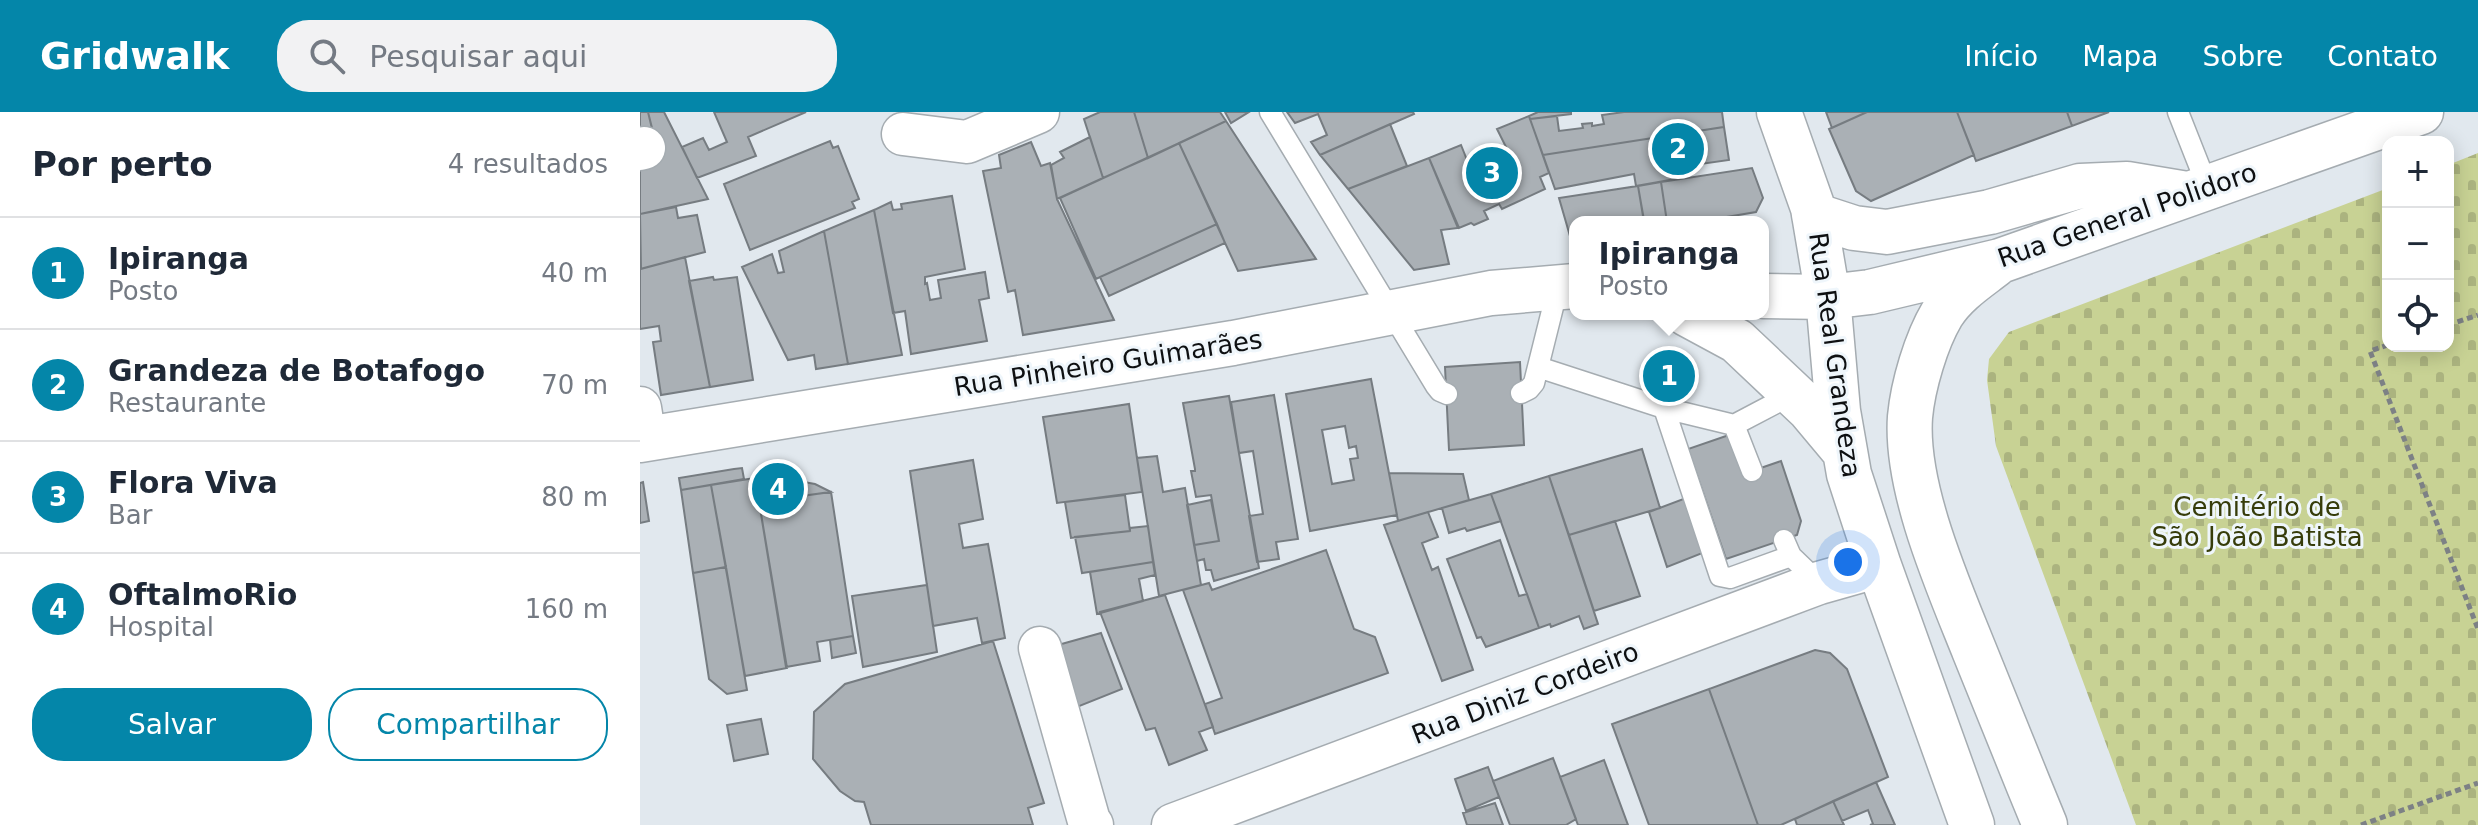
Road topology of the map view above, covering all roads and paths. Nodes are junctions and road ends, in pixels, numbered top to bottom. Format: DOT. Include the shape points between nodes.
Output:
graph roads {
  1 [pos="1038,112"];
  2 [pos="1270,112"];
  3 [pos="1779,112"];
  4 [pos="2178,112"];
  5 [pos="2421,112"];
  6 [pos="903,134"];
  7 [pos="2199,191"];
  8 [pos="1814,215"];
  9 [pos="2000,261"];
  10 [pos="1566,286"];
  11 [pos="1769,296"];
  12 [pos="1828,297"];
  13 [pos="1392,313"];
  14 [pos="2478,315"];
  15 [pos="1698,320"];
  16 [pos="2454,323"];
  17 [pos="2382,347"];
  18 [pos="1538,367"];
  19 [pos="1521,393"];
  20 [pos="1447,394"];
  21 [pos="1793,394"];
  22 [pos="1664,408"];
  23 [pos="1734,425"];
  24 [pos="642,429"];
  25 [pos="1845,452"];
  26 [pos="1752,471"];
  27 [pos="1798,560"];
  28 [pos="1879,566"];
  29 [pos="2478,629"];
  30 [pos="1040,648"];
  31 [pos="2478,783"];
  32 [pos="1092,825"];
  33 [pos="1173,825"];
  34 [pos="1972,825"];
  35 [pos="2045,825"];
  36 [pos="2361,825"];
  1 -- 6 [label="street" via="967,142"];
  2 -- 13 [label="lane"];
  3 -- 8 [label="main road, Rua Real Grandeza"];
  4 -- 7 [label="lane"];
  5 -- 7 [label="main road, Rua General Polidoro"];
  7 -- 8 [label="main road" via="2080,186 1990,212 1887,232"];
  7 -- 9 [label="main road, Rua General Polidoro"];
  8 -- 12 [label="main road, Rua Real Grandeza"];
  9 -- 12 [label="main road, Rua General Polidoro"];
  9 -- 35 [label="main road" via="1959,293 1928,340 1910,417 1912,450 1928,524 1950,588"];
  10 -- 13 [label="main road, Rua Pinheiro Guimarães" via="1491,293"];
  10 -- 18 [label="lane"];
  11 -- 12 [label="main road"];
  12 -- 25 [label="main road, Rua Real Grandeza"];
  13 -- 20 [label="lane" via="1440,391"];
  13 -- 24 [label="main road, Rua Pinheiro Guimarães" via="1233,343"];
  14 -- 16 [label="path"];
  15 -- 21 [label="main road" via="1737,341"];
  17 -- 29 [label="path" via="2370,351"];
  18 -- 19 [label="lane" via="1534,383"];
  18 -- 22 [label="lane"];
  21 -- 23 [label="lane"];
  21 -- 25 [label="main road"];
  22 -- 23 [label="lane"];
  22 -- 27 [label="lane" via="1720,576"];
  23 -- 26 [label="lane"];
  25 -- 28 [label="main road, Rua Real Grandeza"];
  27 -- 28 [label="street, Rua Diniz Cordeiro"];
  27 -- 33 [label="street, Rua Diniz Cordeiro"];
  28 -- 34 [label="main road, Rua Real Grandeza"];
  30 -- 32 [label="street"];
  31 -- 36 [label="path"];
}
